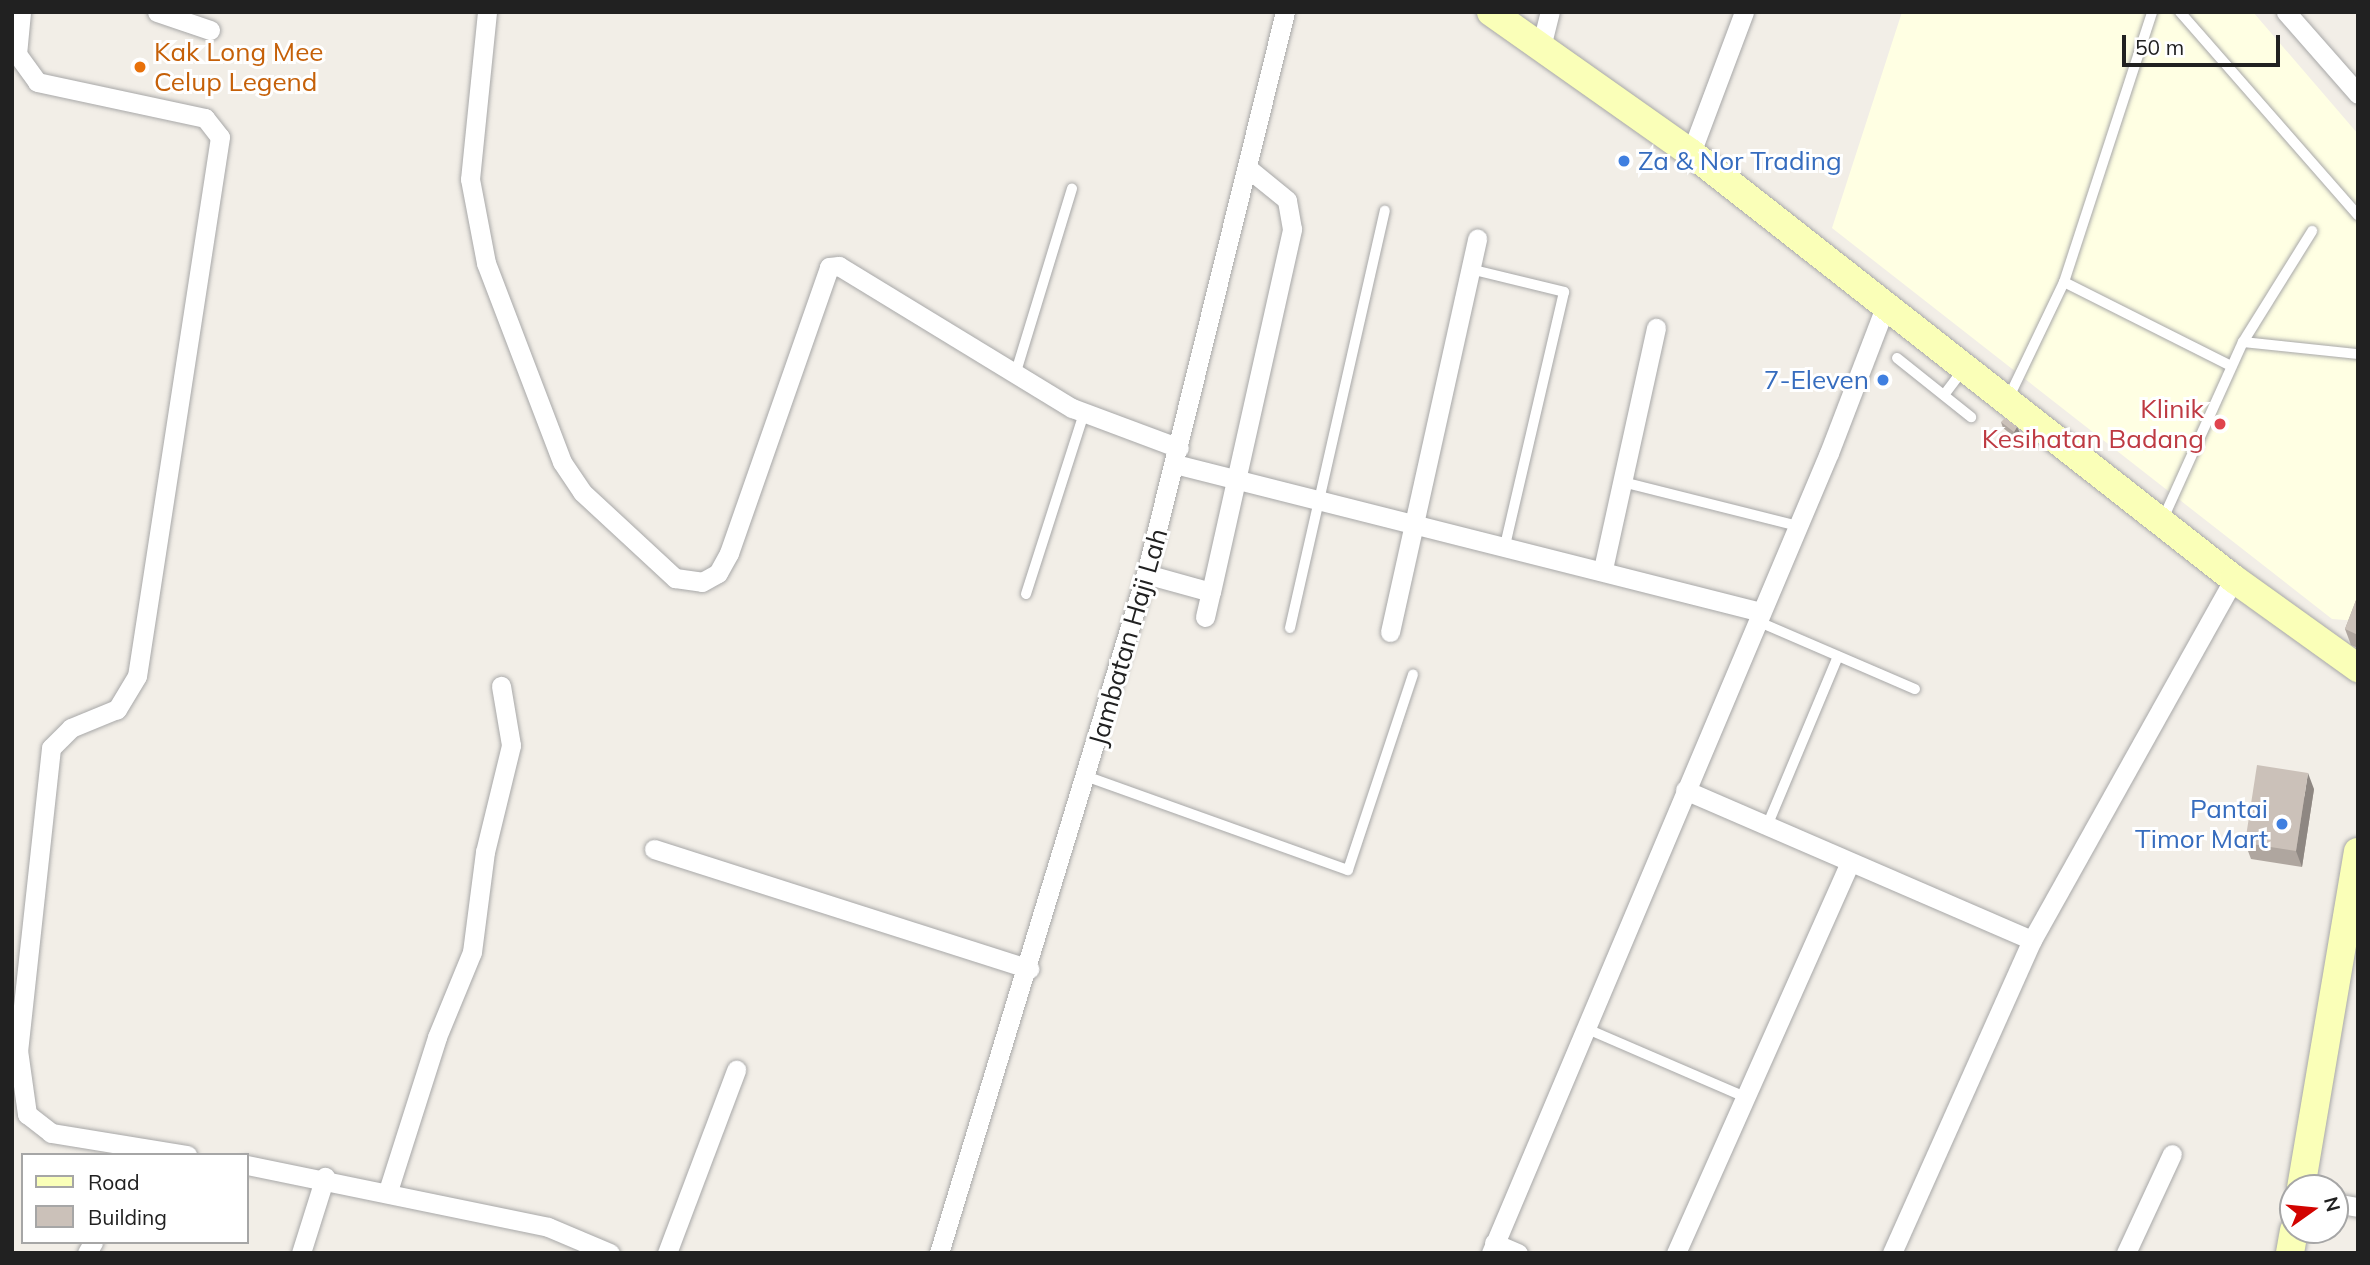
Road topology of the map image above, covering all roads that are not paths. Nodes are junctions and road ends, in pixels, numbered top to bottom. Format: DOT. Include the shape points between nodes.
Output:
graph roads {
  1 [pos="21,12"];
  2 [pos="157,12"];
  3 [pos="487,12"];
  4 [pos="1285,12"];
  5 [pos="1491,12"];
  6 [pos="1550,12"];
  7 [pos="1744,12"];
  8 [pos="2152,12"];
  9 [pos="2180,12"];
  10 [pos="2286,12"];
  11 [pos="210,30"];
  12 [pos="1541,47"];
  13 [pos="2358,94"];
  14 [pos="1691,153"];
  15 [pos="1249,169"];
  16 [pos="1072,188"];
  17 [pos="1385,211"];
  18 [pos="2358,215"];
  19 [pos="2312,231"];
  20 [pos="1477,239"];
  21 [pos="1470,269"];
  22 [pos="2064,282"];
  23 [pos="1887,302"];
  24 [pos="1656,328"];
  25 [pos="2242,342"];
  26 [pos="2358,354"];
  27 [pos="1898,358"];
  28 [pos="1966,366"];
  29 [pos="2231,366"];
  30 [pos="1015,376"];
  31 [pos="1944,394"];
  32 [pos="2008,400"];
  33 [pos="1084,414"];
  34 [pos="1971,417"];
  35 [pos="1177,456"];
  36 [pos="1238,480"];
  37 [pos="1623,482"];
  38 [pos="1319,497"];
  39 [pos="1413,521"];
  40 [pos="2162,521"];
  41 [pos="1798,526"];
  42 [pos="1505,545"];
  43 [pos="1603,569"];
  44 [pos="1146,574"];
  45 [pos="2234,579"];
  46 [pos="1211,592"];
  47 [pos="1026,594"];
  48 [pos="1759,616"];
  49 [pos="1205,617"];
  50 [pos="1290,628"];
  51 [pos="1390,632"];
  52 [pos="1838,656"];
  53 [pos="2358,668"];
  54 [pos="1413,675"];
  55 [pos="501,686"];
  56 [pos="1915,689"];
  57 [pos="1088,777"];
  58 [pos="1685,790"];
  59 [pos="1766,827"];
  60 [pos="654,849"];
  61 [pos="2358,852"];
  62 [pos="1849,864"];
  63 [pos="2032,940"];
  64 [pos="1029,969"];
  65 [pos="1585,1027"];
  66 [pos="736,1070"];
  67 [pos="1745,1097"];
  68 [pos="141,1151"];
  69 [pos="164,1153"];
  70 [pos="2172,1154"];
  71 [pos="248,1164"];
  72 [pos="2303,1174"];
  73 [pos="325,1177"];
  74 [pos="388,1191"];
  75 [pos="1492,1248"];
  76 [pos="301,1253"];
  77 [pos="610,1253"];
  78 [pos="667,1253"];
  79 [pos="939,1253"];
  80 [pos="1518,1253"];
  81 [pos="1676,1253"];
  82 [pos="1892,1253"];
  83 [pos="2126,1253"];
  1 -- 68 [label="street" via="17,54 37,82 205,118 220,137 137,676 117,709 71,728 51,748 18,1050 27,1114 51,1133"];
  2 -- 11 [label="street"];
  3 -- 30 [label="street" via="470,180 486,263 562,462 582,492 674,578 702,582 729,554 829,267 839,266"];
  4 -- 15 [label="street, Jambatan Haji Lah"];
  5 -- 12 [label="street"];
  6 -- 12 [label="street"];
  7 -- 14 [label="street"];
  8 -- 22 [label="lane"];
  9 -- 18 [label="lane"];
  10 -- 13 [label="street"];
  12 -- 14 [label="street"];
  14 -- 23 [label="street"];
  15 -- 35 [label="street, Jambatan Haji Lah"];
  15 -- 36 [label="street" via="1287,200 1292,229"];
  16 -- 30 [label="lane"];
  17 -- 38 [label="lane"];
  19 -- 25 [label="lane"];
  20 -- 21 [label="street"];
  21 -- 39 [label="street"];
  21 -- 42 [label="lane" via="1564,292"];
  22 -- 29 [label="lane"];
  22 -- 32 [label="lane"];
  23 -- 28 [label="street"];
  23 -- 41 [label="street"];
  24 -- 37 [label="street"];
  25 -- 26 [label="lane"];
  25 -- 29 [label="lane"];
  27 -- 31 [label="lane"];
  28 -- 31 [label="lane"];
  28 -- 32 [label="street"];
  29 -- 40 [label="lane"];
  30 -- 33 [label="street"];
  31 -- 34 [label="lane"];
  32 -- 40 [label="street"];
  33 -- 35 [label="street"];
  33 -- 47 [label="lane"];
  35 -- 36 [label="street"];
  35 -- 44 [label="street, Jambatan Haji Lah"];
  36 -- 38 [label="street"];
  36 -- 46 [label="street"];
  37 -- 41 [label="lane"];
  37 -- 43 [label="street"];
  38 -- 39 [label="street"];
  38 -- 50 [label="lane"];
  39 -- 42 [label="street"];
  39 -- 51 [label="street"];
  40 -- 45 [label="street"];
  41 -- 48 [label="street"];
  42 -- 43 [label="street"];
  43 -- 48 [label="street"];
  44 -- 46 [label="street"];
  44 -- 57 [label="street, Jambatan Haji Lah"];
  45 -- 53 [label="street"];
  45 -- 63 [label="street"];
  46 -- 49 [label="street"];
  48 -- 52 [label="lane"];
  48 -- 58 [label="street"];
  52 -- 56 [label="lane"];
  52 -- 59 [label="lane"];
  54 -- 57 [label="lane" via="1348,870"];
  55 -- 74 [label="street" via="511,745 485,852 472,952 436,1037"];
  57 -- 64 [label="street, Jambatan Haji Lah"];
  58 -- 59 [label="street"];
  58 -- 65 [label="street"];
  59 -- 62 [label="street"];
  60 -- 64 [label="street"];
  61 -- 72 [label="street"];
  62 -- 63 [label="street"];
  62 -- 67 [label="street"];
  63 -- 82 [label="street"];
  64 -- 79 [label="street, Jambatan Haji Lah"];
  65 -- 67 [label="lane"];
  65 -- 75 [label="street"];
  66 -- 78 [label="street"];
  67 -- 81 [label="street"];
  68 -- 69 [label="street"];
  70 -- 83 [label="street"];
  71 -- 73 [label="street"];
  73 -- 74 [label="street"];
  73 -- 76 [label="street"];
  74 -- 77 [label="street" via="548,1227"];
  75 -- 80 [label="street"];
}
